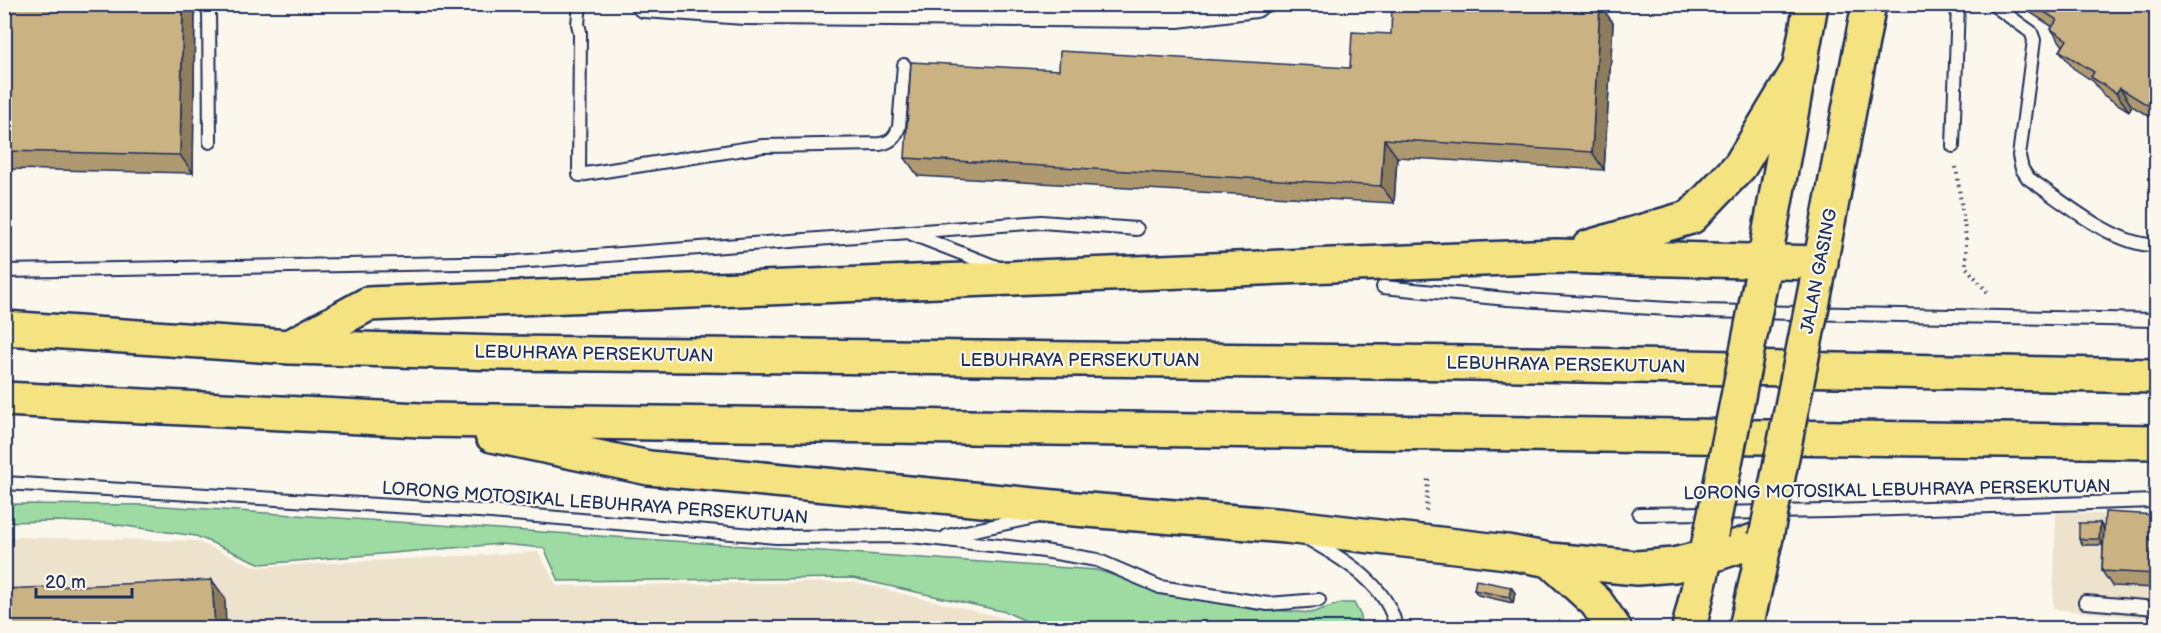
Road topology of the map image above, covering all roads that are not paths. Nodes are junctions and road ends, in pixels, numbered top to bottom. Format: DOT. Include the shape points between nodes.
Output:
graph roads {
  1 [pos="209,4"];
  2 [pos="580,4"];
  3 [pos="644,4"];
  4 [pos="1255,4"];
  5 [pos="1811,4"];
  6 [pos="1869,4"];
  7 [pos="1958,4"];
  8 [pos="1992,4"];
  9 [pos="904,65"];
  10 [pos="1800,67"];
  11 [pos="210,142"];
  12 [pos="1953,146"];
  13 [pos="1137,229"];
  14 [pos="908,232"];
  15 [pos="2157,245"];
  16 [pos="1556,256"];
  17 [pos="1763,270"];
  18 [pos="4,271"];
  19 [pos="1819,272"];
  20 [pos="1024,277"];
  21 [pos="1383,287"];
  22 [pos="2157,320"];
  23 [pos="4,328"];
  24 [pos="290,347"];
  25 [pos="2157,376"];
  26 [pos="4,399"];
  27 [pos="420,420"];
  28 [pos="2157,442"];
  29 [pos="4,483"];
  30 [pos="2157,501"];
  31 [pos="1075,509"];
  32 [pos="1639,514"];
  33 [pos="1286,526"];
  34 [pos="1766,537"];
  35 [pos="936,539"];
  36 [pos="1708,546"];
  37 [pos="1550,560"];
  38 [pos="1319,600"];
  39 [pos="2085,602"];
  40 [pos="2157,608"];
  41 [pos="1396,628"];
  42 [pos="1614,628"];
  43 [pos="1689,628"];
  44 [pos="1746,628"];
  1 -- 11 [label="lane"];
  2 -- 9 [label="lane" via="579,175 763,146 889,142 899,128"];
  3 -- 4 [label="street" via="745,10 1177,14"];
  5 -- 10 [label="main road"];
  6 -- 19 [label="main road, JALAN GASING"];
  7 -- 12 [label="lane"];
  8 -- 15 [label="lane" via="2031,32 2034,40 2019,156 2028,178 2129,242"];
  10 -- 16 [label="main road" via="1740,166 1691,217"];
  10 -- 17 [label="main road"];
  13 -- 14 [label="lane" via="1041,222"];
  14 -- 18 [label="lane" via="516,262"];
  14 -- 20 [label="lane"];
  16 -- 17 [label="main road"];
  16 -- 20 [label="main road"];
  17 -- 19 [label="main road"];
  17 -- 36 [label="main road, bridge"];
  19 -- 34 [label="main road, JALAN GASING, bridge"];
  20 -- 24 [label="main road" via="368,303"];
  21 -- 22 [label="lane" via="1701,311"];
  23 -- 24 [label="main road, LEBUHRAYA PERSEKUTUAN"];
  24 -- 25 [label="main road, LEBUHRAYA PERSEKUTUAN" via="732,357 1472,363"];
  26 -- 27 [label="main road"];
  27 -- 28 [label="main road"];
  27 -- 31 [label="main road" via="649,468"];
  29 -- 35 [label="lane, LORONG MOTOSIKAL LEBUHRAYA PERSEKUTUAN" via="479,511 776,537"];
  30 -- 32 [label="lane, LORONG MOTOSIKAL LEBUHRAYA PERSEKUTUAN"];
  31 -- 33 [label="main road"];
  31 -- 35 [label="lane"];
  33 -- 37 [label="main road"];
  33 -- 41 [label="lane" via="1357,570 1386,601"];
  34 -- 36 [label="main road"];
  34 -- 44 [label="main road, JALAN GASING"];
  35 -- 38 [label="lane, LORONG MOTOSIKAL LEBUHRAYA PERSEKUTUAN" via="1097,560 1160,587 1268,604"];
  36 -- 37 [label="main road" via="1674,566"];
  36 -- 43 [label="main road"];
  37 -- 42 [label="main road" via="1596,602"];
  39 -- 40 [label="lane"];
}
